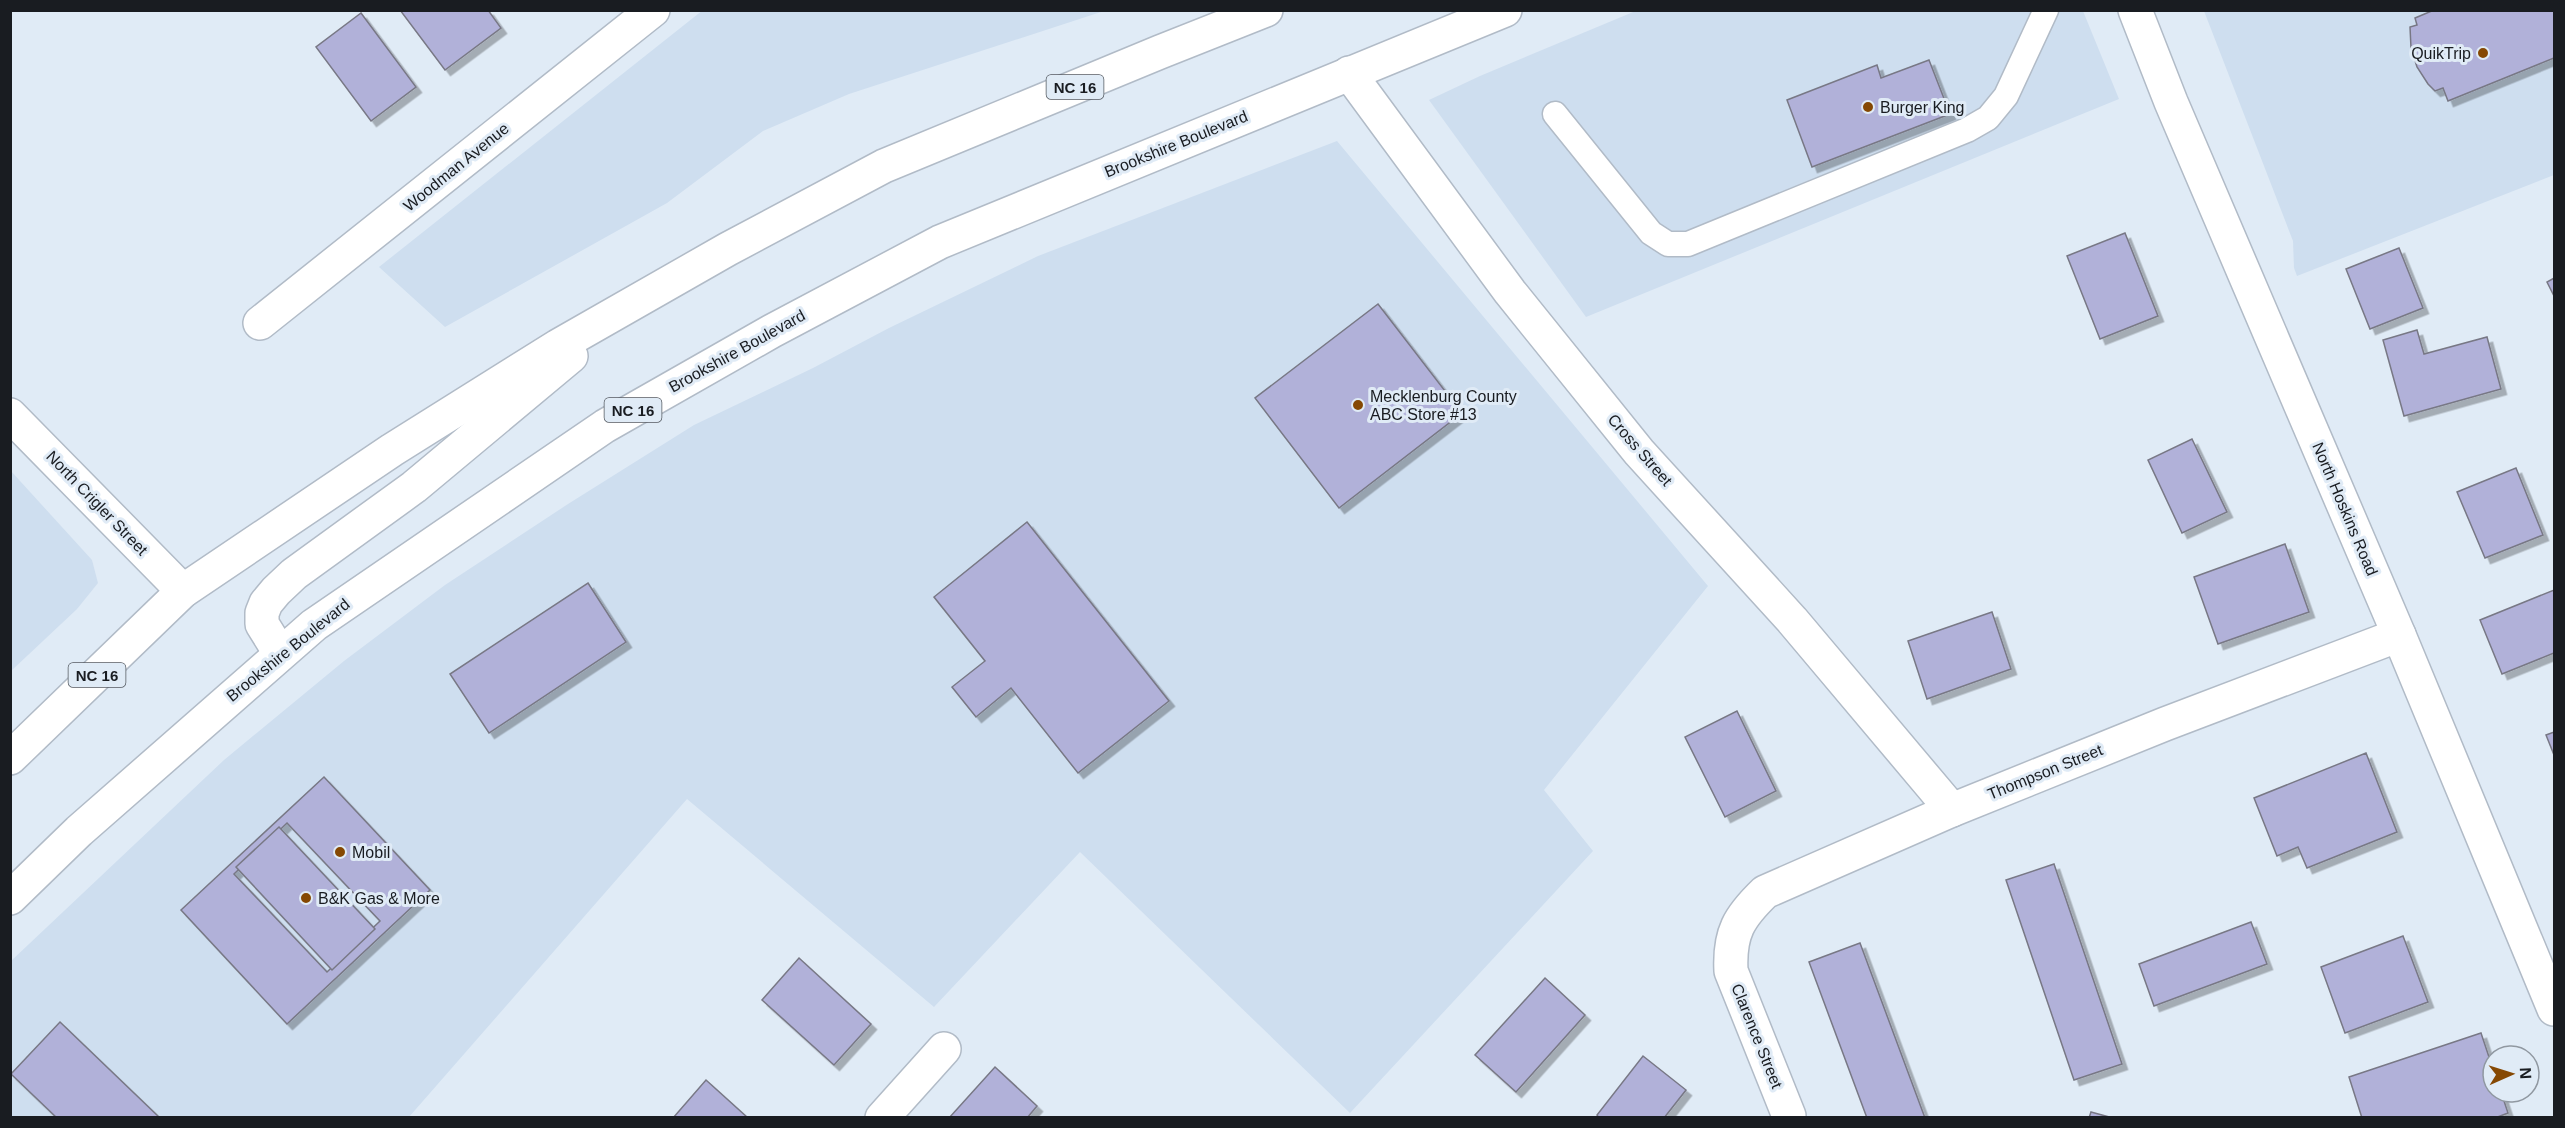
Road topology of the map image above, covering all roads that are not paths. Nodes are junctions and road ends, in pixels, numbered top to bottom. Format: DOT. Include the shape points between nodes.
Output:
graph roads {
  1 [pos="652,10"];
  2 [pos="1266,10"];
  3 [pos="1505,10"];
  4 [pos="2046,10"];
  5 [pos="2135,10"];
  6 [pos="1349,73"];
  7 [pos="1556,114"];
  8 [pos="629,306"];
  9 [pos="260,323"];
  10 [pos="10,415"];
  11 [pos="183,591"];
  12 [pos="2399,635"];
  13 [pos="280,653"];
  14 [pos="10,758"];
  15 [pos="1952,810"];
  16 [pos="10,898"];
  17 [pos="1730,956"];
  18 [pos="2554,1009"];
  19 [pos="944,1048"];
  20 [pos="1789,1116"];
  21 [pos="882,1118"];
  1 -- 9 [label="main road, Woodman Avenue"];
  2 -- 8 [label="main road, NC 16" via="884,166"];
  3 -- 6 [label="main road, Brookshire Boulevard / NC 16"];
  4 -- 7 [label="lane" via="2011,87 1988,118 1688,244 1668,244 1651,233"];
  5 -- 12 [label="main road, North Hoskins Road"];
  6 -- 13 [label="main road, Brookshire Boulevard / NC 16" via="940,242 772,330 605,426 428,545"];
  6 -- 15 [label="main road, Cross Street" via="1510,292 1633,444 1792,620"];
  8 -- 11 [label="main road, NC 16" via="392,450"];
  8 -- 13 [label="main road" via="414,487 276,591 262,613 262,624"];
  10 -- 11 [label="main road, North Crigler Street"];
  11 -- 14 [label="main road, NC 16"];
  12 -- 15 [label="main road, Thompson Street"];
  12 -- 18 [label="main road, North Hoskins Road"];
  13 -- 16 [label="main road, Brookshire Boulevard / NC 16" via="79,831"];
  15 -- 17 [label="main road, Thompson Street" via="1765,892 1743,913 1734,932"];
  17 -- 20 [label="main road, Clarence Street" via="1731,970"];
  19 -- 21 [label="main road"];
}
